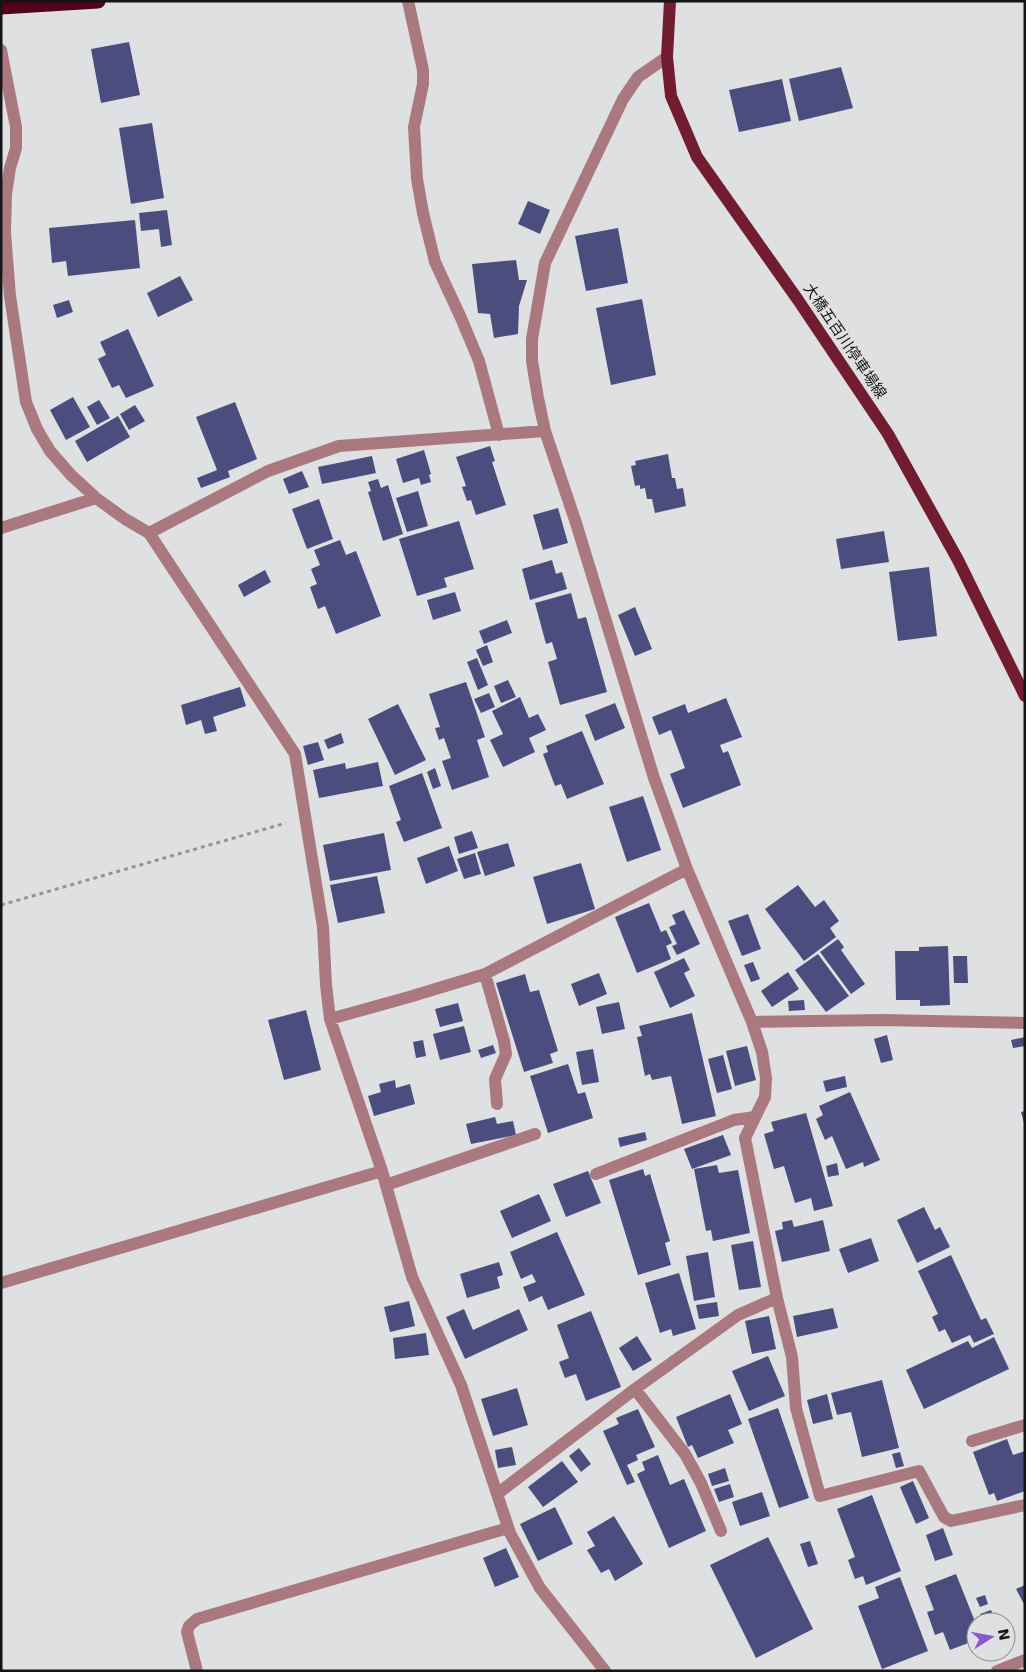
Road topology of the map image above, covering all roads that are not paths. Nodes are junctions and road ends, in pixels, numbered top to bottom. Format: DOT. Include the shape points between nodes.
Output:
graph roads {
  1 [pos="98,1"];
  2 [pos="408,1"];
  3 [pos="670,1"];
  4 [pos="1,7"];
  5 [pos="1,50"];
  6 [pos="667,57"];
  7 [pos="1,157"];
  8 [pos="10,168"];
  9 [pos="545,431"];
  10 [pos="500,435"];
  11 [pos="96,498"];
  12 [pos="1,528"];
  13 [pos="149,532"];
  14 [pos="1024,691"];
  15 [pos="687,869"];
  16 [pos="485,974"];
  17 [pos="330,1019"];
  18 [pos="752,1022"];
  19 [pos="1025,1023"];
  20 [pos="497,1104"];
  21 [pos="755,1117"];
  22 [pos="535,1134"];
  23 [pos="382,1171"];
  24 [pos="596,1174"];
  25 [pos="386,1185"];
  26 [pos="1,1283"];
  27 [pos="777,1298"];
  28 [pos="635,1389"];
  29 [pos="1025,1425"];
  30 [pos="972,1441"];
  31 [pos="497,1494"];
  32 [pos="1025,1505"];
  33 [pos="508,1528"];
  34 [pos="721,1531"];
  35 [pos="1025,1660"];
  36 [pos="198,1671"];
  37 [pos="605,1671"];
  38 [pos="997,1671"];
  1 -- 4 [label="highway"];
  2 -- 10 [label="street" via="423,70 422,93 414,127 423,213 435,262 479,361"];
  3 -- 6 [label="main road, 大橋五百川停車場線"];
  5 -- 8 [label="street" via="16,127 16,148"];
  6 -- 9 [label="street" via="638,77 623,99 545,263 532,339 532,361"];
  6 -- 14 [label="main road, 大橋五百川停車場線" via="671,96 697,156 888,434 958,560"];
  7 -- 8 [label="street"];
  8 -- 11 [label="street" via="5,233 10,296 26,402 50,452"];
  9 -- 10 [label="street"];
  9 -- 15 [label="street" via="574,514 654,778"];
  10 -- 13 [label="street" via="339,446 268,471"];
  11 -- 12 [label="street"];
  11 -- 13 [label="street"];
  13 -- 17 [label="street" via="295,754 323,927"];
  15 -- 16 [label="street"];
  15 -- 18 [label="street"];
  16 -- 17 [label="street"];
  16 -- 20 [label="street" via="506,1054 495,1080"];
  17 -- 23 [label="street"];
  18 -- 19 [label="street"];
  18 -- 21 [label="street" via="766,1078 764,1098"];
  21 -- 24 [label="street" via="734,1120"];
  21 -- 27 [label="street" via="745,1138"];
  22 -- 25 [label="street"];
  23 -- 25 [label="street"];
  23 -- 26 [label="street"];
  25 -- 31 [label="street" via="412,1277 461,1385"];
  27 -- 28 [label="street" via="738,1315"];
  27 -- 32 [label="street" via="792,1357 796,1408 820,1496 919,1471 944,1517 951,1522"];
  28 -- 31 [label="street"];
  28 -- 34 [label="street" via="685,1454"];
  29 -- 30 [label="street"];
  31 -- 33 [label="street"];
  33 -- 36 [label="street" via="196,1620 187,1632"];
  33 -- 37 [label="street" via="540,1588"];
  35 -- 38 [label="street"];
}
